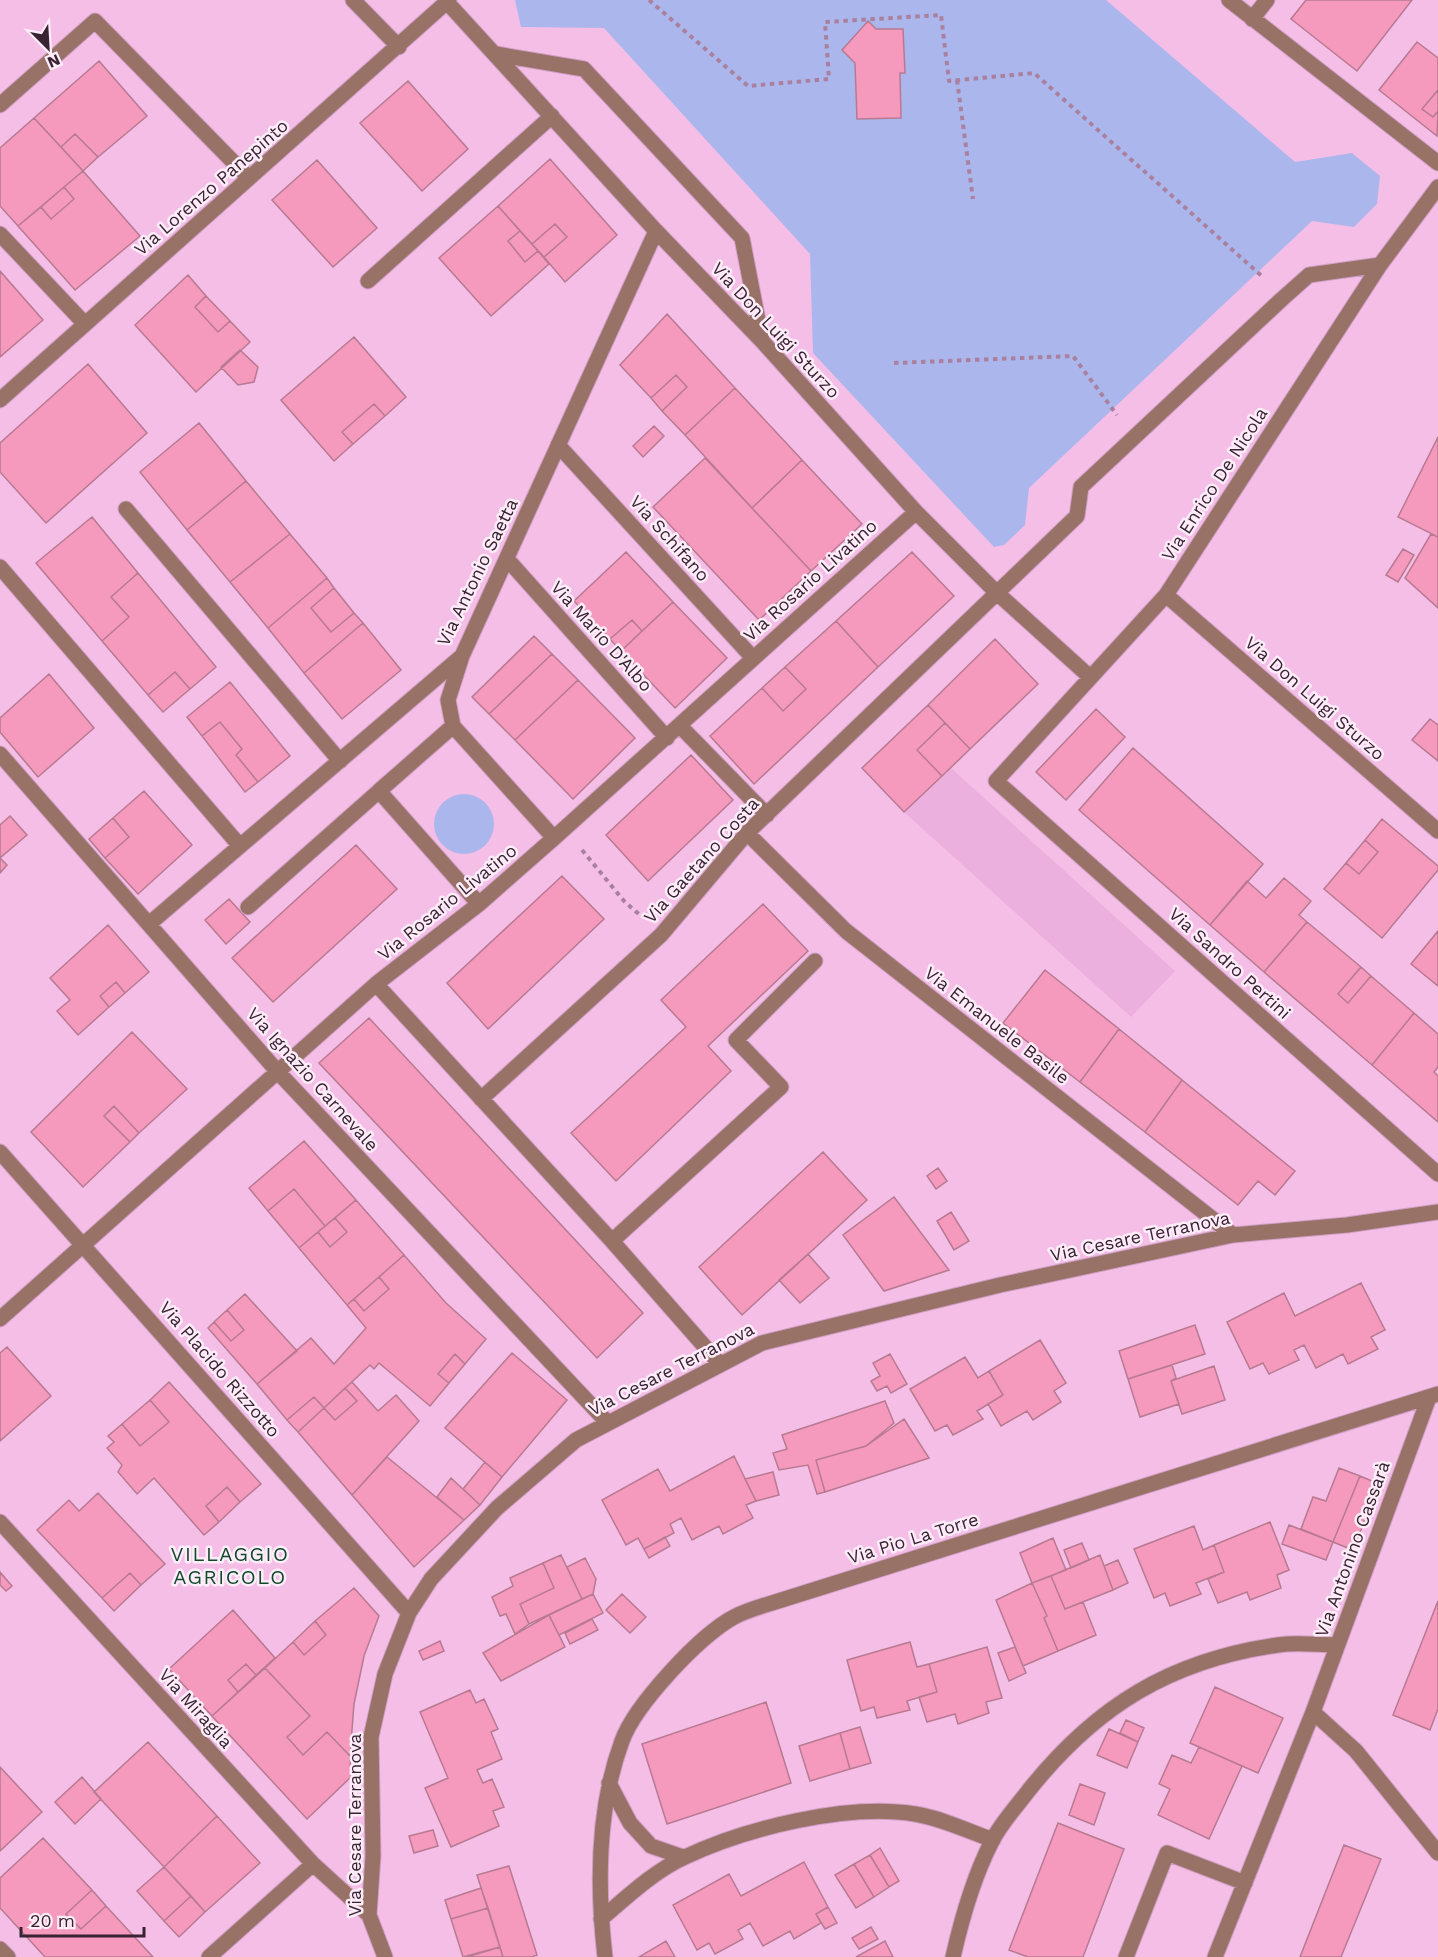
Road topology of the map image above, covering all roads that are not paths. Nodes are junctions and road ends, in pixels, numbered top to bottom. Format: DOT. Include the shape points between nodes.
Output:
graph roads {
  1 [pos="353,0"];
  2 [pos="1229,0"];
  3 [pos="1268,0"];
  4 [pos="447,1"];
  5 [pos="1252,19"];
  6 [pos="399,47"];
  7 [pos="496,54"];
  8 [pos="0,105"];
  9 [pos="552,116"];
  10 [pos="1438,163"];
  11 [pos="249,178"];
  12 [pos="1438,187"];
  13 [pos="656,231"];
  14 [pos="0,234"];
  15 [pos="1380,265"];
  16 [pos="368,281"];
  17 [pos="85,324"];
  18 [pos="762,341"];
  19 [pos="0,400"];
  20 [pos="558,445"];
  21 [pos="126,509"];
  22 [pos="916,512"];
  23 [pos="507,559"];
  24 [pos="0,567"];
  25 [pos="997,593"];
  26 [pos="1166,595"];
  27 [pos="462,656"];
  28 [pos="753,658"];
  29 [pos="1090,677"];
  30 [pos="453,726"];
  31 [pos="680,726"];
  32 [pos="667,738"];
  33 [pos="0,754"];
  34 [pos="340,761"];
  35 [pos="996,781"];
  36 [pos="379,791"];
  37 [pos="767,815"];
  38 [pos="1438,831"];
  39 [pos="747,833"];
  40 [pos="559,834"];
  41 [pos="240,846"];
  42 [pos="479,904"];
  43 [pos="248,907"];
  44 [pos="149,924"];
  45 [pos="815,961"];
  46 [pos="376,984"];
  47 [pos="277,1071"];
  48 [pos="481,1099"];
  49 [pos="0,1152"];
  50 [pos="1438,1174"];
  51 [pos="1438,1212"];
  52 [pos="1233,1235"];
  53 [pos="612,1240"];
  54 [pos="84,1244"];
  55 [pos="0,1319"];
  56 [pos="720,1364"];
  57 [pos="1433,1397"];
  58 [pos="606,1422"];
  59 [pos="0,1522"];
  60 [pos="409,1613"];
  61 [pos="1337,1645"];
  62 [pos="1313,1712"];
  63 [pos="609,1783"];
  64 [pos="993,1840"];
  65 [pos="1438,1853"];
  66 [pos="683,1857"];
  67 [pos="313,1864"];
  68 [pos="1245,1883"];
  69 [pos="369,1915"];
  70 [pos="601,1919"];
  71 [pos="0,1949"];
  72 [pos="8,1957"];
  73 [pos="209,1957"];
  74 [pos="385,1957"];
  75 [pos="605,1957"];
  76 [pos="953,1957"];
  77 [pos="1126,1957"];
  78 [pos="1215,1957"];
  1 -- 6 [label="street"];
  2 -- 5 [label="street"];
  3 -- 5 [label="street"];
  4 -- 6 [label="street, Via Lorenzo Panepinto"];
  4 -- 7 [label="street, Via Don Luigi Sturzo"];
  5 -- 10 [label="street"];
  6 -- 11 [label="street, Via Lorenzo Panepinto"];
  7 -- 9 [label="street, Via Don Luigi Sturzo"];
  7 -- 18 [label="street" via="584,69 742,238"];
  8 -- 11 [label="street" via="95,21"];
  9 -- 13 [label="street, Via Don Luigi Sturzo"];
  9 -- 16 [label="street"];
  11 -- 17 [label="street, Via Lorenzo Panepinto"];
  12 -- 15 [label="street, Via Enrico De Nicola"];
  13 -- 18 [label="street, Via Don Luigi Sturzo"];
  13 -- 20 [label="street, Via Antonio Saetta"];
  14 -- 17 [label="street"];
  15 -- 25 [label="street, Via Gaetano Costa" via="1309,274 1081,487 1077,516"];
  15 -- 26 [label="street, Via Enrico De Nicola"];
  17 -- 19 [label="street, Via Lorenzo Panepinto"];
  18 -- 22 [label="street, Via Don Luigi Sturzo"];
  20 -- 23 [label="street, Via Antonio Saetta"];
  20 -- 28 [label="street, Via Schifano"];
  21 -- 34 [label="street"];
  22 -- 25 [label="street, Via Don Luigi Sturzo"];
  22 -- 28 [label="street, Via Rosario Livatino"];
  23 -- 27 [label="street, Via Antonio Saetta"];
  23 -- 32 [label="street, Via Mario D'Albo"];
  24 -- 41 [label="street"];
  25 -- 29 [label="street, Via Don Luigi Sturzo"];
  25 -- 37 [label="street, Via Gaetano Costa"];
  26 -- 29 [label="street, Via Enrico De Nicola"];
  26 -- 38 [label="street, Via Don Luigi Sturzo"];
  27 -- 30 [label="street" via="448,700"];
  27 -- 34 [label="street, Via Antonio Saetta"];
  28 -- 31 [label="street, Via Rosario Livatino"];
  29 -- 35 [label="street, Via Enrico De Nicola"];
  30 -- 36 [label="street"];
  30 -- 40 [label="street"];
  31 -- 32 [label="street, Via Rosario Livatino"];
  31 -- 37 [label="street"];
  32 -- 40 [label="street, Via Rosario Livatino"];
  33 -- 44 [label="street, Via Ignazio Carnevale"];
  34 -- 41 [label="street, Via Antonio Saetta"];
  35 -- 50 [label="street, Via Sandro Pertini"];
  36 -- 42 [label="street"];
  36 -- 43 [label="street"];
  37 -- 39 [label="street, Via Gaetano Costa"];
  39 -- 48 [label="street, Via Gaetano Costa" via="661,935"];
  39 -- 52 [label="street, Via Emanuele Basile" via="846,931"];
  40 -- 42 [label="street, Via Rosario Livatino"];
  41 -- 44 [label="street, Via Antonio Saetta"];
  42 -- 46 [label="street, Via Rosario Livatino"];
  44 -- 47 [label="street, Via Ignazio Carnevale"];
  45 -- 53 [label="street" via="736,1040 781,1087"];
  46 -- 47 [label="street, Via Rosario Livatino"];
  46 -- 48 [label="street"];
  47 -- 54 [label="street, Via Rosario Livatino"];
  47 -- 58 [label="street, Via Ignazio Carnevale"];
  48 -- 53 [label="street"];
  49 -- 54 [label="street, Via Placido Rizzotto"];
  51 -- 52 [label="street, Via Cesare Terranova" via="1347,1226"];
  52 -- 56 [label="street, Via Cesare Terranova" via="1000,1285 762,1343"];
  53 -- 56 [label="street"];
  54 -- 55 [label="street, Via Rosario Livatino"];
  54 -- 60 [label="street, Via Placido Rizzotto"];
  56 -- 58 [label="street, Via Cesare Terranova"];
  57 -- 61 [label="street, Via Antonino Cassarà"];
  57 -- 63 [label="street, Via Pio La Torre" via="732,1618 662,1678 622,1738"];
  58 -- 60 [label="street, Via Cesare Terranova" via="576,1440 497,1508 431,1580"];
  59 -- 67 [label="street, Via Miraglia"];
  60 -- 69 [label="street, Via Cesare Terranova" via="385,1674 371,1737 373,1856"];
  61 -- 62 [label="street, Via Antonino Cassarà"];
  61 -- 64 [label="street" via="1279,1645 1222,1658 1167,1676 1128,1697 1071,1741 1019,1802"];
  62 -- 65 [label="street" via="1356,1751"];
  62 -- 68 [label="street, Via Antonino Cassarà"];
  63 -- 66 [label="street" via="630,1823 651,1846"];
  63 -- 70 [label="street, Via Pio La Torre" via="604,1815"];
  64 -- 66 [label="street" via="915,1814 859,1813 809,1818"];
  64 -- 76 [label="street" via="965,1905"];
  66 -- 70 [label="street" via="638,1887"];
  67 -- 69 [label="street, Via Miraglia"];
  67 -- 73 [label="street"];
  68 -- 77 [label="street" via="1167,1853"];
  68 -- 78 [label="street, Via Antonino Cassarà"];
  69 -- 74 [label="street, Via Cesare Terranova"];
  70 -- 75 [label="street, Via Pio La Torre"];
  71 -- 72 [label="street"];
}
